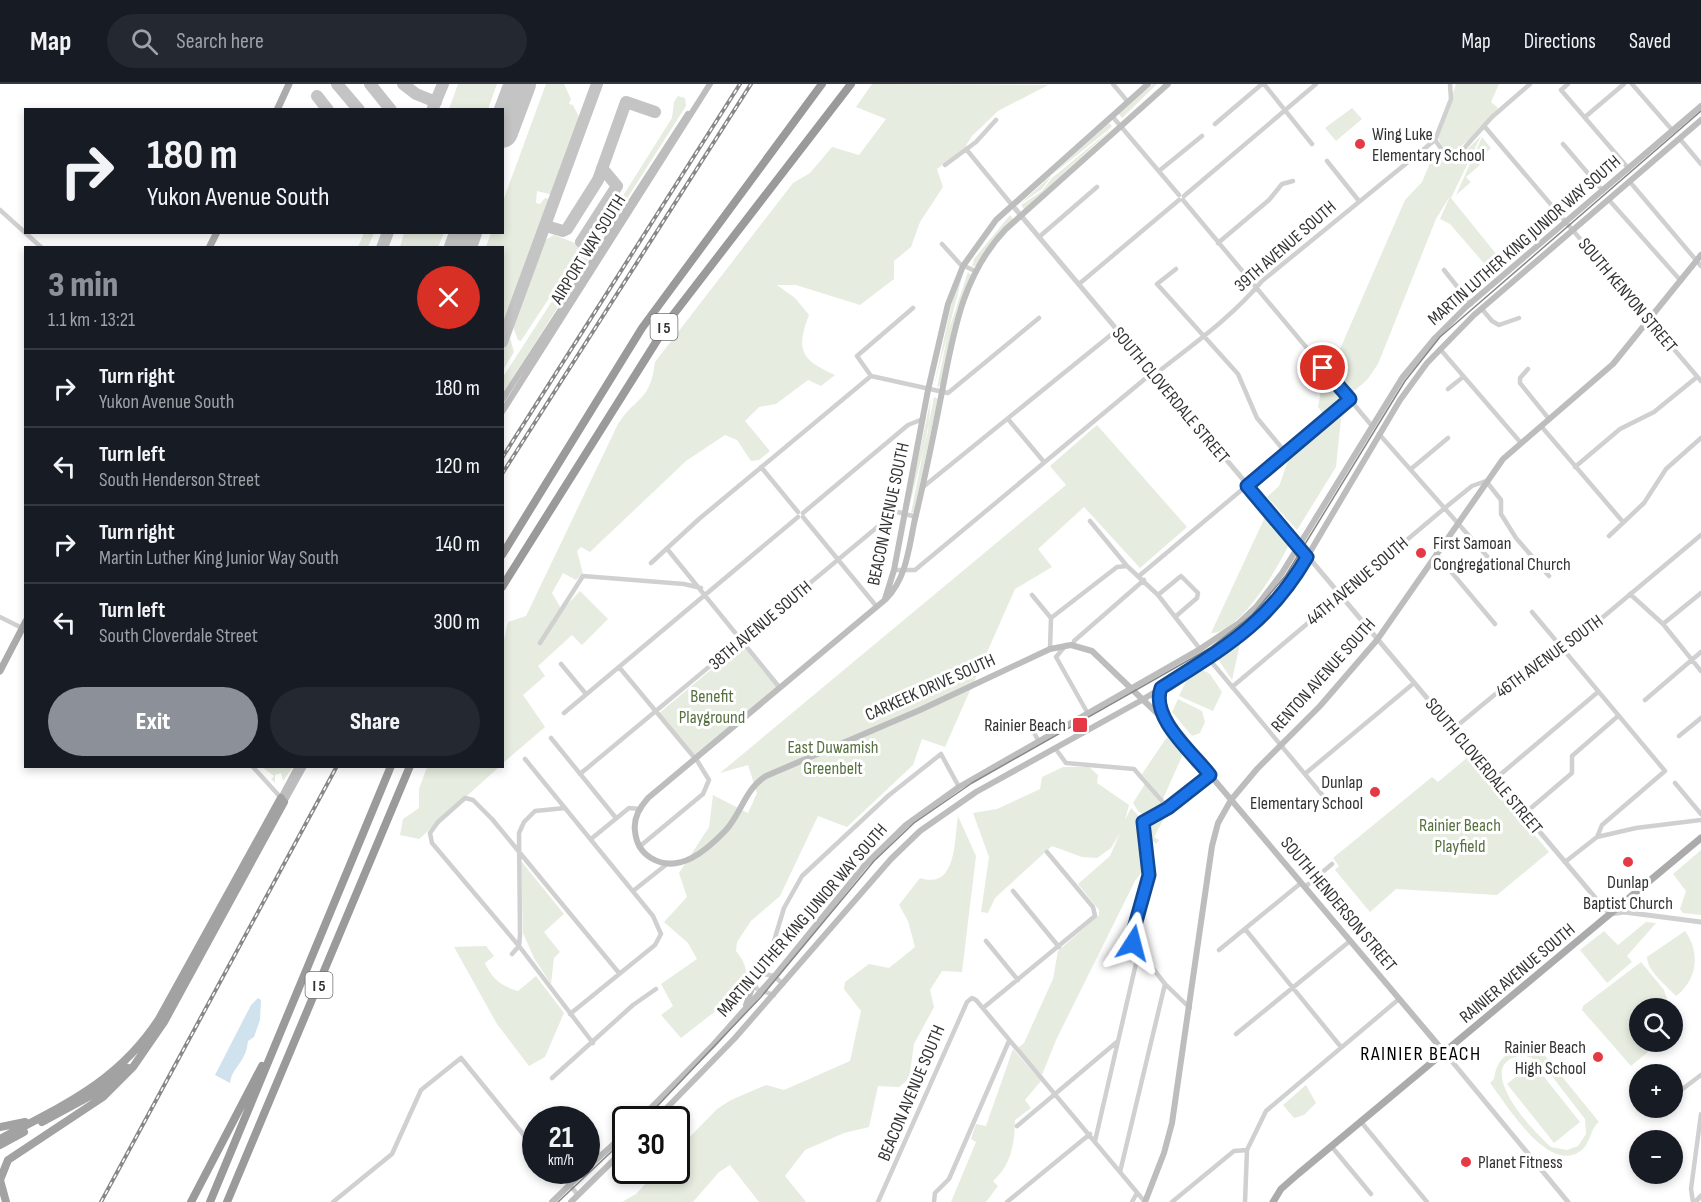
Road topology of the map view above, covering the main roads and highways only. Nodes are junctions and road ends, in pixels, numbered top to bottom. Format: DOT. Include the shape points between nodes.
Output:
graph roads {
  1 [pos="289,84"];
  2 [pos="710,84"];
  3 [pos="822,84"];
  4 [pos="851,84"];
  5 [pos="1148,84"];
  6 [pos="1168,84"];
  7 [pos="698,102"];
  8 [pos="1701,106"];
  9 [pos="278,108"];
  10 [pos="1701,120"];
  11 [pos="1700,261"];
  12 [pos="504,397"];
  13 [pos="504,409"];
  14 [pos="504,552"];
  15 [pos="504,584"];
  16 [pos="884,599"];
  17 [pos="24,626"];
  18 [pos="1070,645"];
  19 [pos="0,671"];
  20 [pos="1130,687"];
  21 [pos="1161,688"];
  22 [pos="1142,700"];
  23 [pos="1162,718"];
  24 [pos="297,768"];
  25 [pos="303,768"];
  26 [pos="390,768"];
  27 [pos="409,768"];
  28 [pos="283,800"];
  29 [pos="1231,800"];
  30 [pos="1701,838"];
  31 [pos="754,980"];
  32 [pos="744,1010"];
  33 [pos="287,1021"];
  34 [pos="1445,1053"];
  35 [pos="142,1054"];
  36 [pos="652,1106"];
  37 [pos="669,1106"];
  38 [pos="51,1112"];
  39 [pos="0,1127"];
  40 [pos="0,1139"];
  41 [pos="0,1145"];
  42 [pos="612,1146"];
  43 [pos="600,1157"];
  44 [pos="612,1162"];
  45 [pos="236,1182"];
  46 [pos="570,1184"];
  47 [pos="0,1199"];
  48 [pos="5,1202"];
  49 [pos="190,1202"];
  50 [pos="210,1202"];
  51 [pos="227,1202"];
  52 [pos="234,1202"];
  53 [pos="552,1202"];
  54 [pos="571,1202"];
  55 [pos="1145,1202"];
  56 [pos="1274,1202"];
  1 -- 9 [label="main road"];
  2 -- 7 [label="main road, AIRPORT WAY SOUTH"];
  3 -- 14 [label="highway, I 5" via="642,328"];
  4 -- 15 [label="highway, I 5" via="673,315"];
  5 -- 16 [label="main road, BEACON AVENUE SOUTH" via="1012,205 986,232 963,266 948,304 894,570"];
  6 -- 16 [label="main road, BEACON AVENUE SOUTH" via="1020,214 991,245 975,271 959,309 903,572 897,586"];
  7 -- 12 [label="main road, AIRPORT WAY SOUTH" via="680,122"];
  7 -- 13 [label="main road, AIRPORT WAY SOUTH"];
  8 -- 20 [label="main road, MARTIN LUTHER KING JUNIOR WAY SOUTH" via="1471,304 1412,364 1274,586 1256,607 1200,649"];
  10 -- 21 [label="main road, MARTIN LUTHER KING JUNIOR WAY SOUTH" via="1440,349 1411,384 1275,604 1250,629"];
  11 -- 29 [label="main road, RENTON AVENUE SOUTH" via="1613,364 1503,459 1377,640"];
  16 -- 18 [label="main road, CARKEEK DRIVE SOUTH" via="664,784 640,809 634,828 639,847 649,857 667,864 691,859 723,833 750,789 766,776 1050,649"];
  17 -- 19 [label="main road"];
  18 -- 20 [label="main road, SOUTH HENDERSON STREET" via="1097,655"];
  20 -- 22 [label="main road, SOUTH HENDERSON STREET"];
  20 -- 32 [label="main road, MARTIN LUTHER KING JUNIOR WAY SOUTH" via="920,814 875,854"];
  21 -- 22 [label="main road, MARTIN LUTHER KING JUNIOR WAY SOUTH"];
  21 -- 23 [label="main road" via="1158,703"];
  22 -- 23 [label="main road, SOUTH HENDERSON STREET"];
  22 -- 37 [label="main road, MARTIN LUTHER KING JUNIOR WAY SOUTH" via="963,800 920,831 720,1055"];
  23 -- 29 [label="main road, SOUTH HENDERSON STREET"];
  24 -- 28 [label="main road"];
  25 -- 28 [label="main road"];
  26 -- 33 [label="highway, I 5"];
  27 -- 45 [label="highway, I 5"];
  28 -- 35 [label="highway" via="164,1022"];
  28 -- 38 [label="highway" via="138,1050 101,1083"];
  29 -- 34 [label="main road, SOUTH HENDERSON STREET"];
  29 -- 55 [label="main road, RENTON AVENUE SOUTH" via="1218,823 1212,846 1172,1123"];
  30 -- 34 [label="main road, RAINIER AVENUE SOUTH"];
  31 -- 32 [label="main road"];
  32 -- 36 [label="main road, MARTIN LUTHER KING JUNIOR WAY SOUTH"];
  33 -- 49 [label="highway"];
  33 -- 50 [label="highway, I 5"];
  34 -- 56 [label="main road, RAINIER AVENUE SOUTH" via="1281,1189"];
  35 -- 41 [label="highway" via="103,1089"];
  35 -- 48 [label="highway" via="126,1077 103,1097 8,1161 0,1180"];
  38 -- 39 [label="highway"];
  38 -- 40 [label="highway"];
  42 -- 43 [label="main road"];
  44 -- 54 [label="main road"];
  45 -- 51 [label="highway, I 5"];
  45 -- 52 [label="highway"];
  46 -- 53 [label="main road"];
  47 -- 48 [label="highway"];
}
